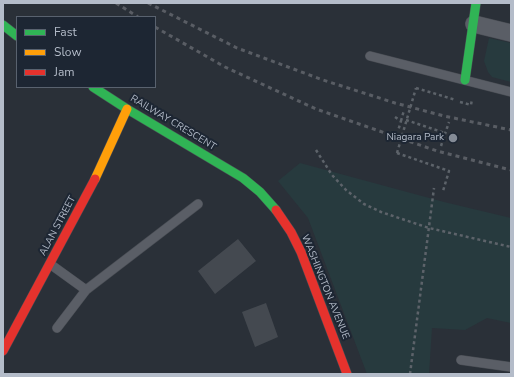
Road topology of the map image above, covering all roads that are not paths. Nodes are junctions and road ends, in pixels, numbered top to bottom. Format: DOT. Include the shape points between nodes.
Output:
graph roads {
  1 [pos="476,3"];
  2 [pos="474,24"];
  3 [pos="3,25"];
  4 [pos="511,33"];
  5 [pos="16,35"];
  6 [pos="370,56"];
  7 [pos="465,80"];
  8 [pos="95,88"];
  9 [pos="511,92"];
  10 [pos="127,109"];
  11 [pos="243,178"];
  12 [pos="198,204"];
  13 [pos="50,264"];
  14 [pos="86,290"];
  15 [pos="57,328"];
  16 [pos="3,351"];
  17 [pos="461,360"];
  18 [pos="511,367"];
  19 [pos="347,374"];
  1 -- 2 [label="main road"];
  2 -- 4 [label="street"];
  2 -- 7 [label="main road"];
  3 -- 5 [label="main road"];
  6 -- 7 [label="lane"];
  7 -- 9 [label="lane"];
  8 -- 10 [label="main road, RAILWAY CRESCENT"];
  10 -- 11 [label="main road, RAILWAY CRESCENT"];
  10 -- 13 [label="main road, ALAN STREET" via="91,187"];
  11 -- 19 [label="main road, WASHINGTON AVENUE" via="276,210 291,232"];
  12 -- 14 [label="lane"];
  13 -- 14 [label="lane"];
  13 -- 16 [label="main road, ALAN STREET"];
  14 -- 15 [label="lane"];
  17 -- 18 [label="lane"];
}
